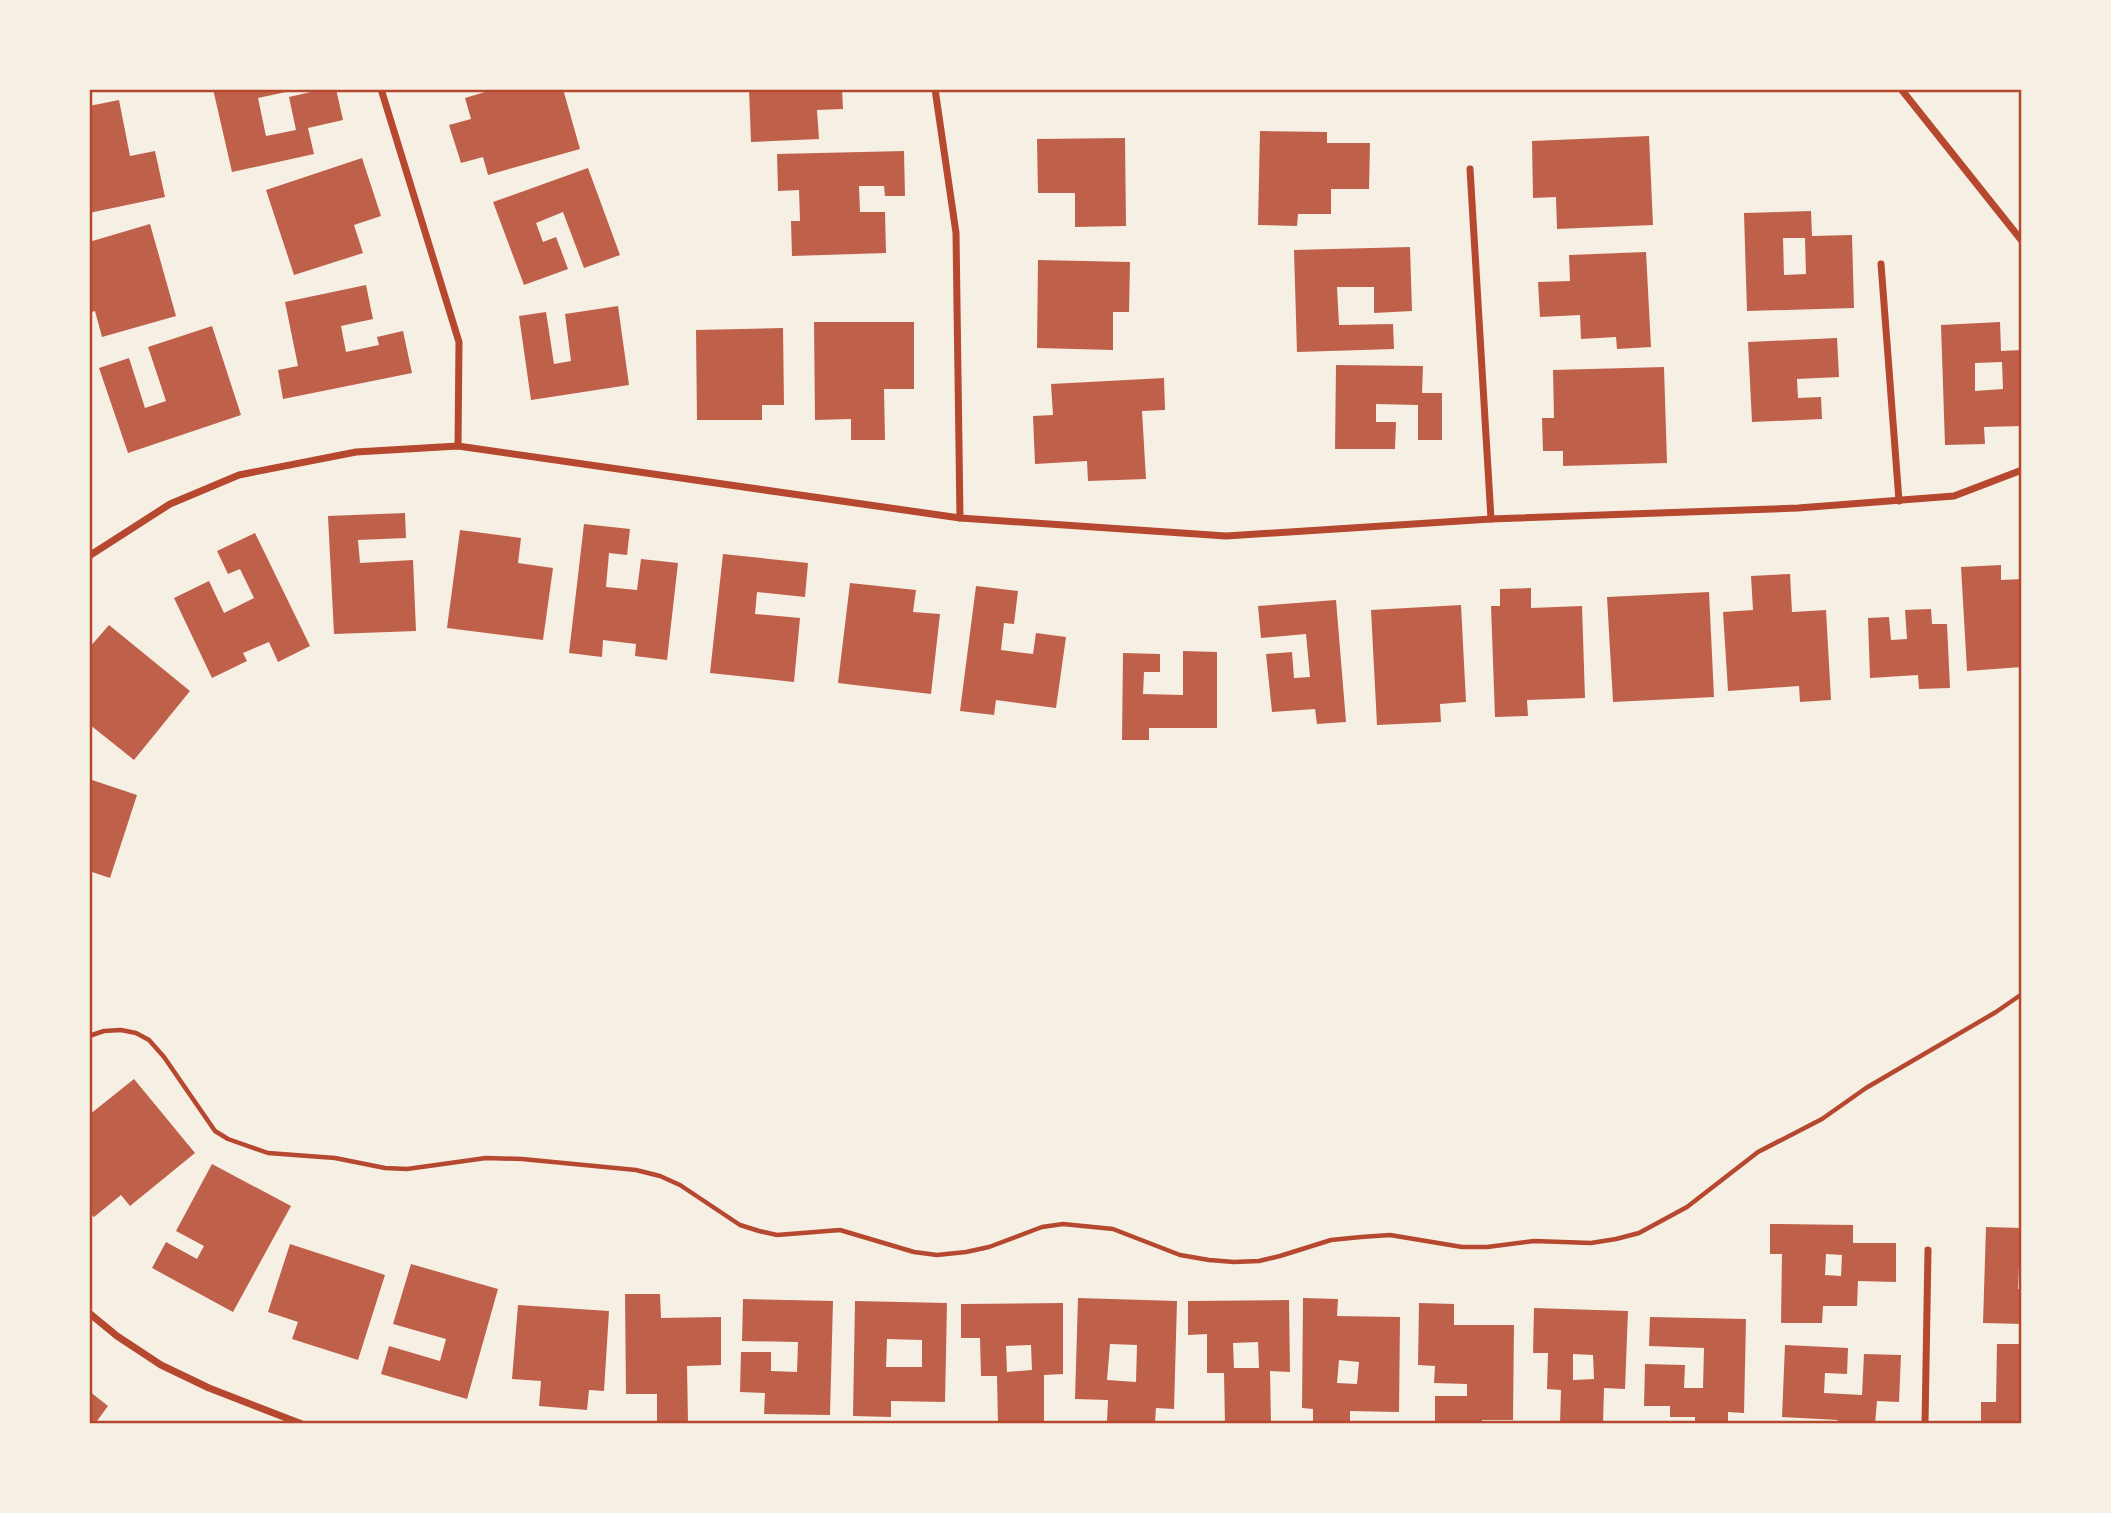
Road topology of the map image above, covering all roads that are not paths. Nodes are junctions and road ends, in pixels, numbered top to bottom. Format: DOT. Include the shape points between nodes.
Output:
graph roads {
  1 [pos="381,89"];
  2 [pos="935,89"];
  3 [pos="1901,89"];
  4 [pos="1470,170"];
  5 [pos="2022,241"];
  6 [pos="1881,264"];
  7 [pos="458,446"];
  8 [pos="2022,470"];
  9 [pos="1899,500"];
  10 [pos="960,518"];
  11 [pos="1490,519"];
  12 [pos="89,556"];
  13 [pos="1928,1250"];
  14 [pos="89,1313"];
  15 [pos="302,1424"];
  16 [pos="1925,1424"];
  1 -- 7 [label="street" via="459,342"];
  2 -- 10 [label="street" via="956,233"];
  3 -- 5 [label="street"];
  4 -- 11 [label="street"];
  6 -- 9 [label="street"];
  7 -- 10 [label="street"];
  7 -- 12 [label="street" via="356,452 239,475 170,505"];
  8 -- 9 [label="street" via="1954,496"];
  9 -- 11 [label="street"];
  10 -- 11 [label="street" via="1226,536"];
  13 -- 16 [label="street"];
  14 -- 15 [label="street" via="161,1365"];
}
